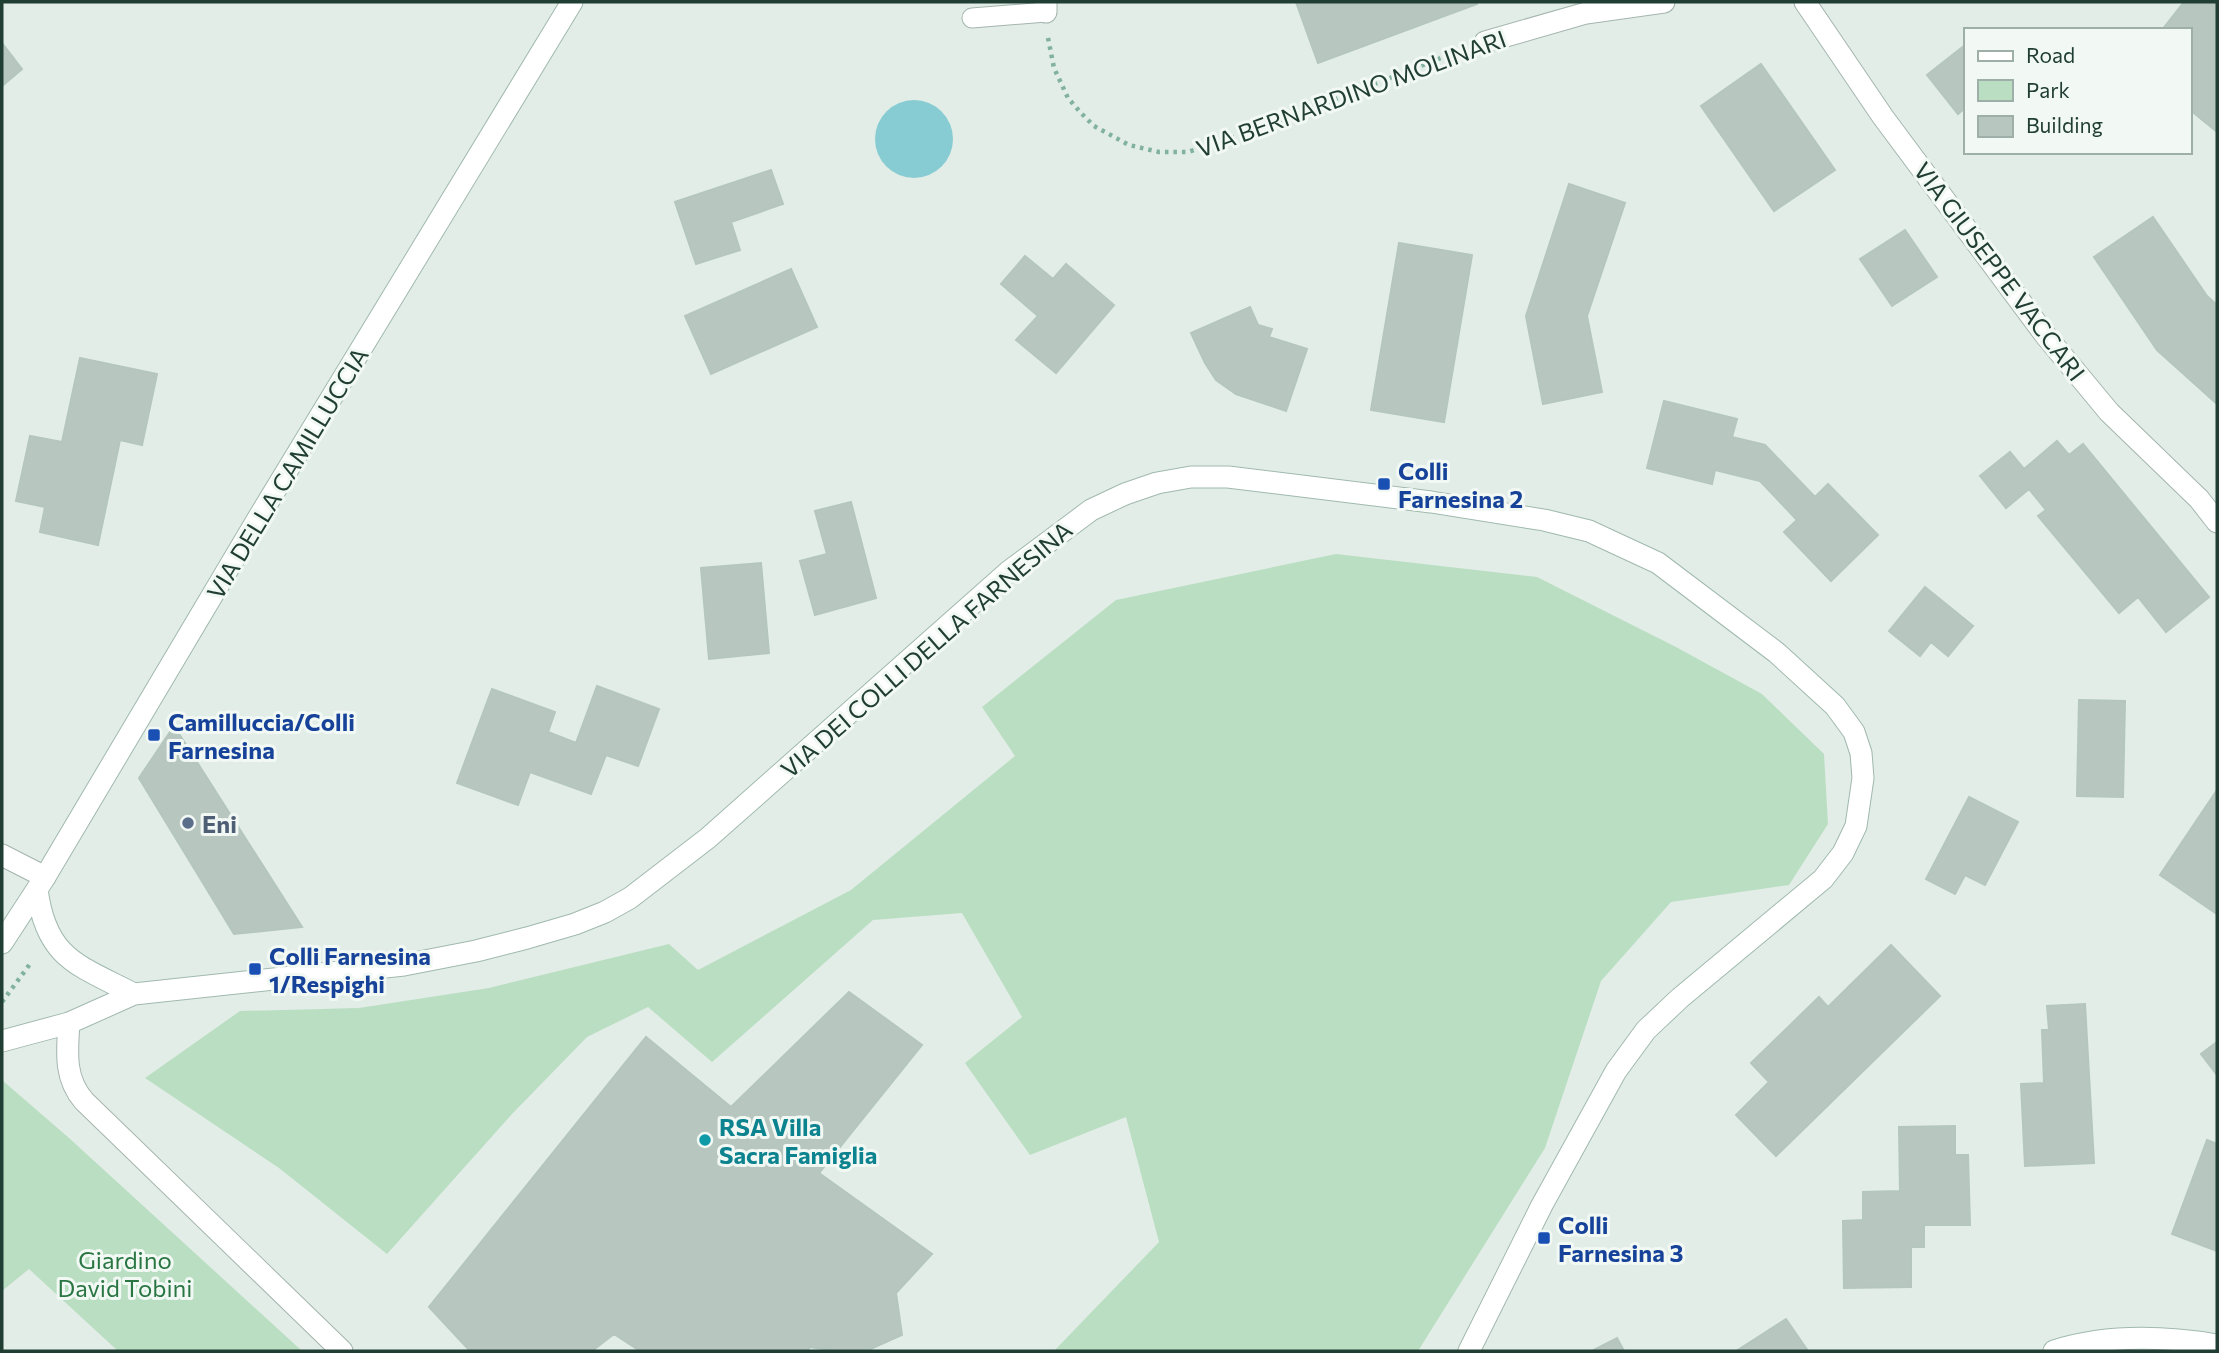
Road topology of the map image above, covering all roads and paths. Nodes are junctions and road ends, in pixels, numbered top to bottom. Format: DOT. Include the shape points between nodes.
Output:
graph roads {
  1 [pos="572,2"];
  2 [pos="1664,2"];
  3 [pos="1805,2"];
  4 [pos="1046,7"];
  5 [pos="972,18"];
  6 [pos="1485,42"];
  7 [pos="2217,522"];
  8 [pos="2,855"];
  9 [pos="41,883"];
  10 [pos="2,943"];
  11 [pos="30,964"];
  12 [pos="134,994"];
  13 [pos="2,1002"];
  14 [pos="69,1023"];
  15 [pos="2,1041"];
  16 [pos="2217,1345"];
  17 [pos="342,1351"];
  18 [pos="1469,1351"];
  19 [pos="2054,1351"];
  1 -- 9 [label="street, VIA DELLA CAMILLUCCIA"];
  2 -- 6 [label="street, VIA BERNARDINO MOLINARI" via="1586,13"];
  3 -- 7 [label="street, VIA GIUSEPPE VACCARI" via="1883,117 2058,351 2109,412"];
  4 -- 5 [label="lane"];
  4 -- 6 [label="path, VIA BERNARDINO MOLINARI" via="1054,68 1068,98 1094,126 1129,145 1159,152 1188,152 1264,127"];
  8 -- 9 [label="street"];
  9 -- 10 [label="street, VIA DELLA CAMILLUCCIA"];
  9 -- 12 [label="street" via="41,915 55,945 81,967"];
  11 -- 13 [label="path"];
  12 -- 14 [label="street, VIA DEI COLLI DELLA FARNESINA"];
  12 -- 18 [label="street, VIA DEI COLLI DELLA FARNESINA" via="404,965 527,938 605,912 638,893 708,838 1009,572 1091,509 1135,490 1191,477 1227,477 1431,502 1568,525 1658,562 1809,680 1854,732 1861,753 1860,804 1843,853 1823,880 1680,998 1646,1030 1616,1071"];
  14 -- 15 [label="street, VIA DEI COLLI DELLA FARNESINA"];
  14 -- 17 [label="street" via="68,1071 83,1101"];
  16 -- 19 [label="street" via="2146,1338 2105,1340"];
}
